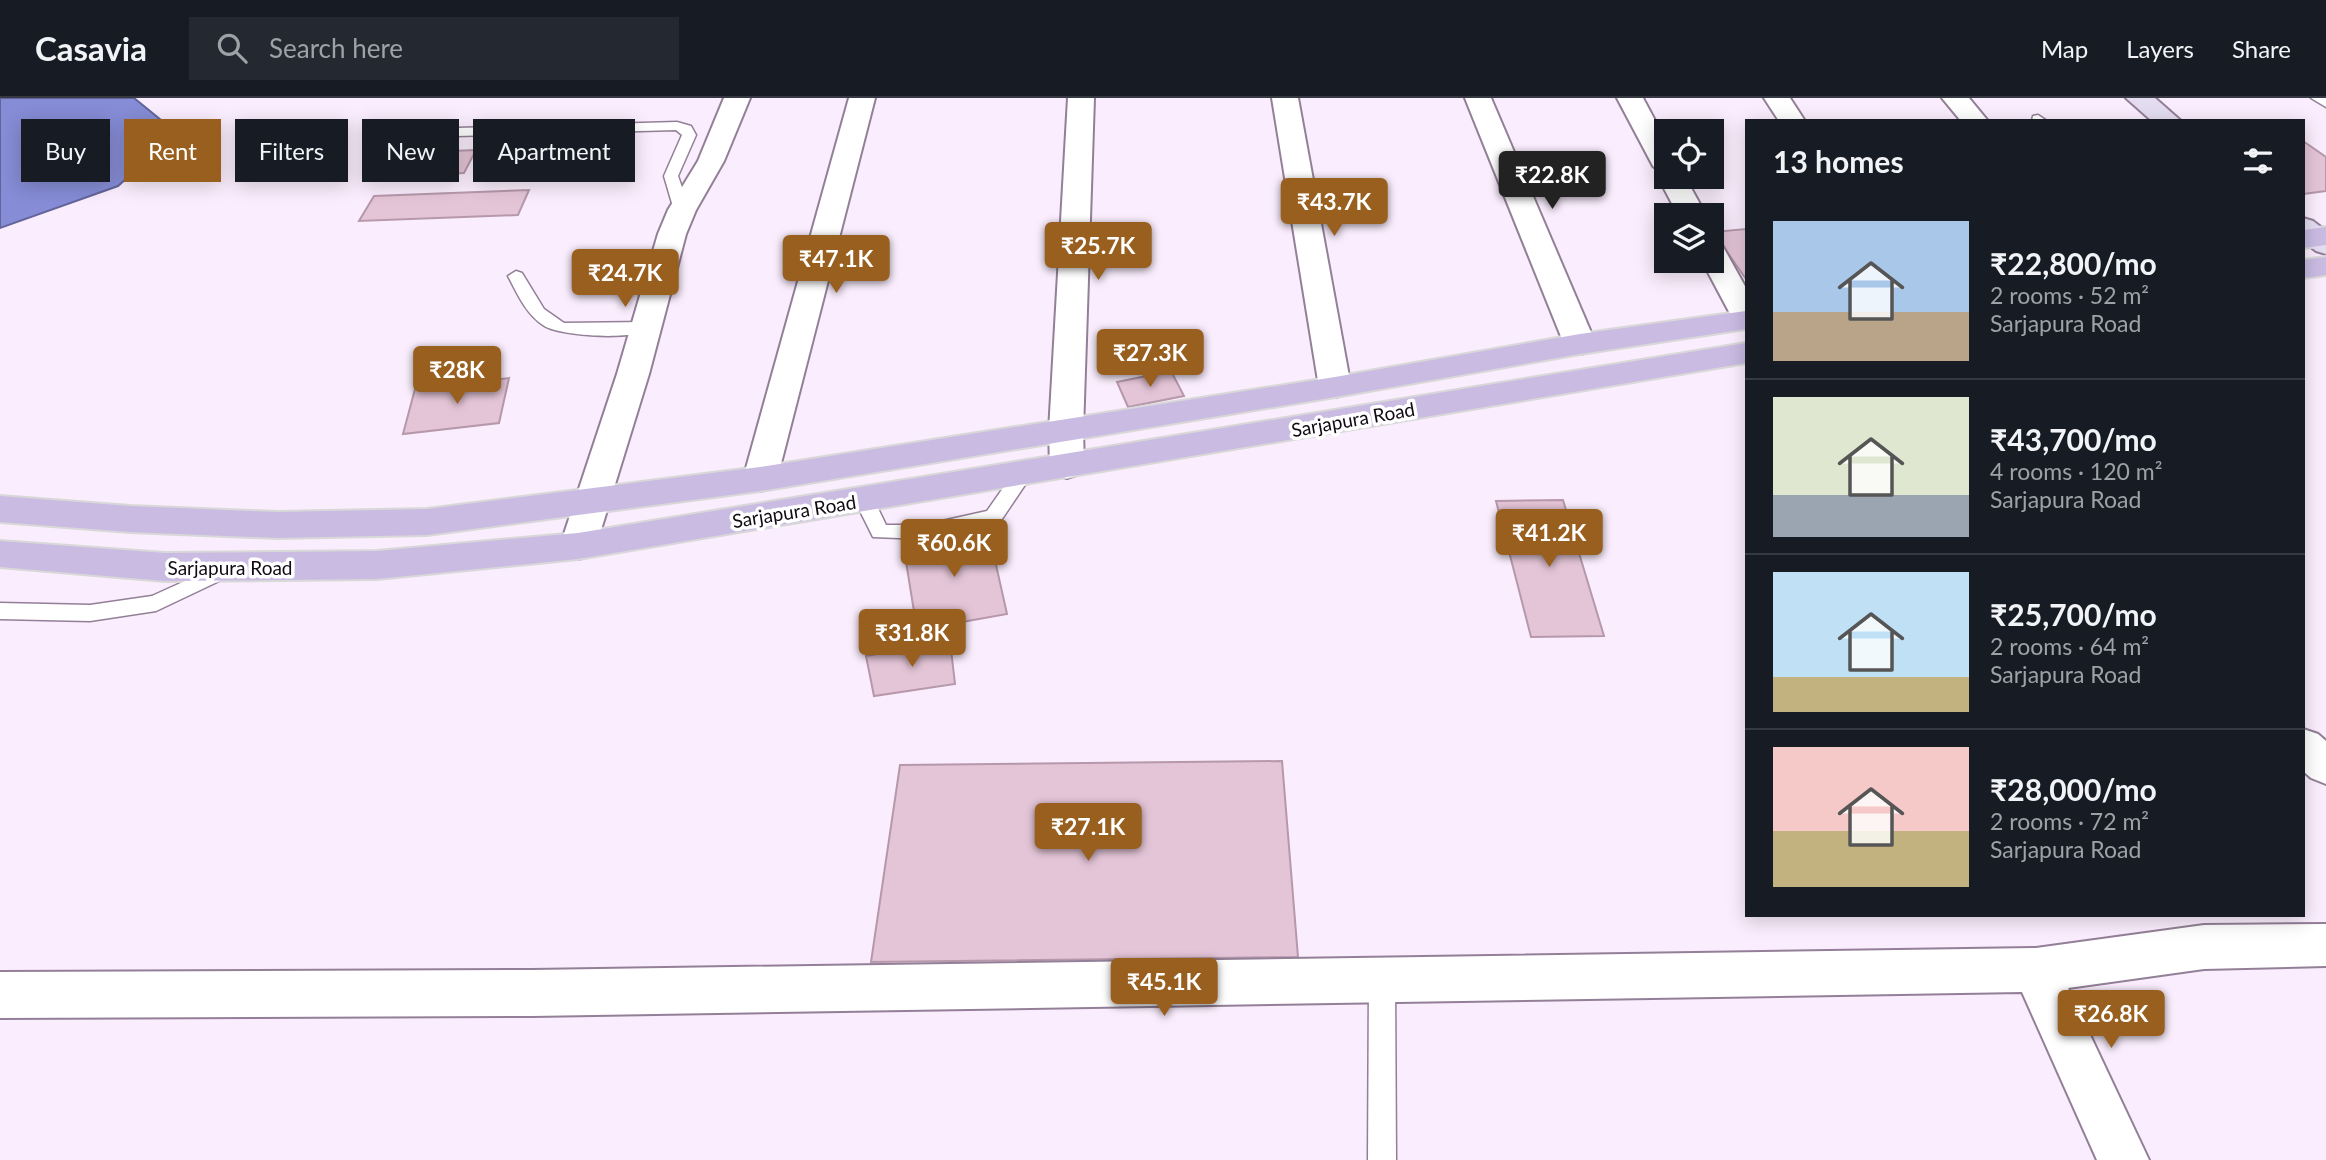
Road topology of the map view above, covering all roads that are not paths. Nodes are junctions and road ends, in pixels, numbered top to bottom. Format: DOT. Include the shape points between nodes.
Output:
graph roads {
  1 [pos="737,98"];
  2 [pos="862,98"];
  3 [pos="1081,98"];
  4 [pos="1285,98"];
  5 [pos="1478,98"];
  6 [pos="1630,98"];
  7 [pos="1777,98"];
  8 [pos="1955,98"];
  9 [pos="2139,98"];
  10 [pos="2318,98"];
  11 [pos="2326,103"];
  12 [pos="1791,119"];
  13 [pos="1973,119"];
  14 [pos="2165,119"];
  15 [pos="459,132"];
  16 [pos="1654,143"];
  17 [pos="682,209"];
  18 [pos="2326,266"];
  19 [pos="2305,269"];
  20 [pos="1723,273"];
  21 [pos="516,276"];
  22 [pos="1745,316"];
  23 [pos="1745,318"];
  24 [pos="646,327"];
  25 [pos="1580,344"];
  26 [pos="1745,353"];
  27 [pos="1335,387"];
  28 [pos="1066,431"];
  29 [pos="1067,466"];
  30 [pos="760,479"];
  31 [pos="594,501"];
  32 [pos="0,509"];
  33 [pos="578,546"];
  34 [pos="0,554"];
  35 [pos="231,567"];
  36 [pos="0,611"];
  37 [pos="2305,748"];
  38 [pos="2326,766"];
  39 [pos="2197,931"];
  40 [pos="2326,945"];
  41 [pos="2036,970"];
  42 [pos="1382,980"];
  43 [pos="0,995"];
  44 [pos="1382,1160"];
  45 [pos="2123,1160"];
  1 -- 17 [label="street" via="711,161"];
  2 -- 30 [label="street"];
  3 -- 28 [label="street"];
  4 -- 27 [label="street"];
  5 -- 25 [label="street"];
  6 -- 16 [label="street"];
  7 -- 12 [label="street"];
  8 -- 13 [label="street"];
  9 -- 14 [label="street"];
  10 -- 11 [label="lane"];
  15 -- 17 [label="lane" via="677,126 689,135 671,176"];
  17 -- 24 [label="street"];
  18 -- 19 [label="main road"];
  20 -- 22 [label="street"];
  21 -- 24 [label="lane" via="539,313 558,327"];
  23 -- 25 [label="main road, Sarjapura Road"];
  24 -- 31 [label="street"];
  25 -- 27 [label="main road, Sarjapura Road"];
  26 -- 29 [label="main road, Sarjapura Road"];
  27 -- 28 [label="main road, Sarjapura Road"];
  28 -- 29 [label="street"];
  28 -- 30 [label="main road, Sarjapura Road"];
  29 -- 33 [label="main road, Sarjapura Road"];
  30 -- 31 [label="main road, Sarjapura Road"];
  31 -- 32 [label="main road, Sarjapura Road" via="427,522 277,525"];
  31 -- 33 [label="street"];
  33 -- 35 [label="main road, Sarjapura Road" via="377,565"];
  34 -- 35 [label="main road, Sarjapura Road" via="165,567"];
  35 -- 36 [label="lane" via="156,603 90,613"];
  37 -- 38 [label="street"];
  39 -- 40 [label="street"];
  39 -- 41 [label="street"];
  41 -- 42 [label="street"];
  41 -- 45 [label="street"];
  42 -- 43 [label="street" via="532,993"];
  42 -- 44 [label="lane"];
}
